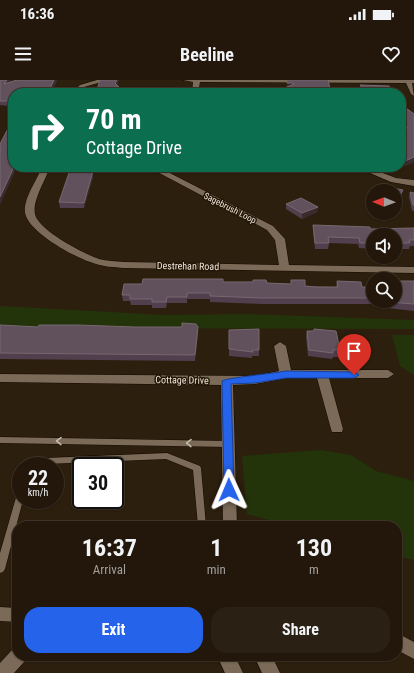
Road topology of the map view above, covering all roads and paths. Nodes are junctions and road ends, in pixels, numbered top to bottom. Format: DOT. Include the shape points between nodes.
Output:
graph roads {
  1 [pos="105,80"];
  2 [pos="186,80"];
  3 [pos="197,80"];
  4 [pos="410,81"];
  5 [pos="80,88"];
  6 [pos="414,94"];
  7 [pos="44,172"];
  8 [pos="162,172"];
  9 [pos="373,172"];
  10 [pos="414,183"];
  11 [pos="284,267"];
  12 [pos="414,270"];
  13 [pos="280,346"];
  14 [pos="286,374"];
  15 [pos="388,374"];
  16 [pos="322,375"];
  17 [pos="0,378"];
  18 [pos="227,381"];
  19 [pos="337,429"];
  20 [pos="0,440"];
  21 [pos="228,444"];
  22 [pos="64,460"];
  23 [pos="17,509"];
  24 [pos="13,521"];
  25 [pos="202,521"];
  26 [pos="230,521"];
  27 [pos="12,526"];
  28 [pos="0,569"];
  29 [pos="0,614"];
  30 [pos="12,615"];
  31 [pos="402,644"];
  32 [pos="414,651"];
  33 [pos="13,661"];
  34 [pos="228,661"];
  35 [pos="265,661"];
  36 [pos="2,673"];
  37 [pos="234,673"];
  38 [pos="271,673"];
  1 -- 5 [label="street"];
  2 -- 3 [label="street"];
  3 -- 4 [label="street"];
  4 -- 6 [label="street"];
  7 -- 11 [label="street, Destrehan Road" via="31,204 32,220 42,230 87,258 124,265"];
  8 -- 11 [label="street, Sagebrush Loop" via="270,228 280,239"];
  9 -- 10 [label="street" via="394,180"];
  11 -- 12 [label="street, Destrehan Road"];
  13 -- 14 [label="street"];
  14 -- 16 [label="street, Cottage Drive"];
  14 -- 18 [label="street, Cottage Drive" via="255,380"];
  15 -- 16 [label="street, Cottage Drive"];
  16 -- 19 [label="street"];
  17 -- 18 [label="street, Cottage Drive"];
  18 -- 21 [label="street"];
  21 -- 20 [label="lane, one-way"];
  21 -- 26 [label="street"];
  22 -- 25 [label="lane" via="167,456 197,468"];
  23 -- 24 [label="lane"];
  27 -- 28 [label="lane"];
  29 -- 30 [label="street"];
  31 -- 32 [label="street"];
  33 -- 36 [label="street"];
  34 -- 37 [label="street"];
  35 -- 38 [label="street"];
}
